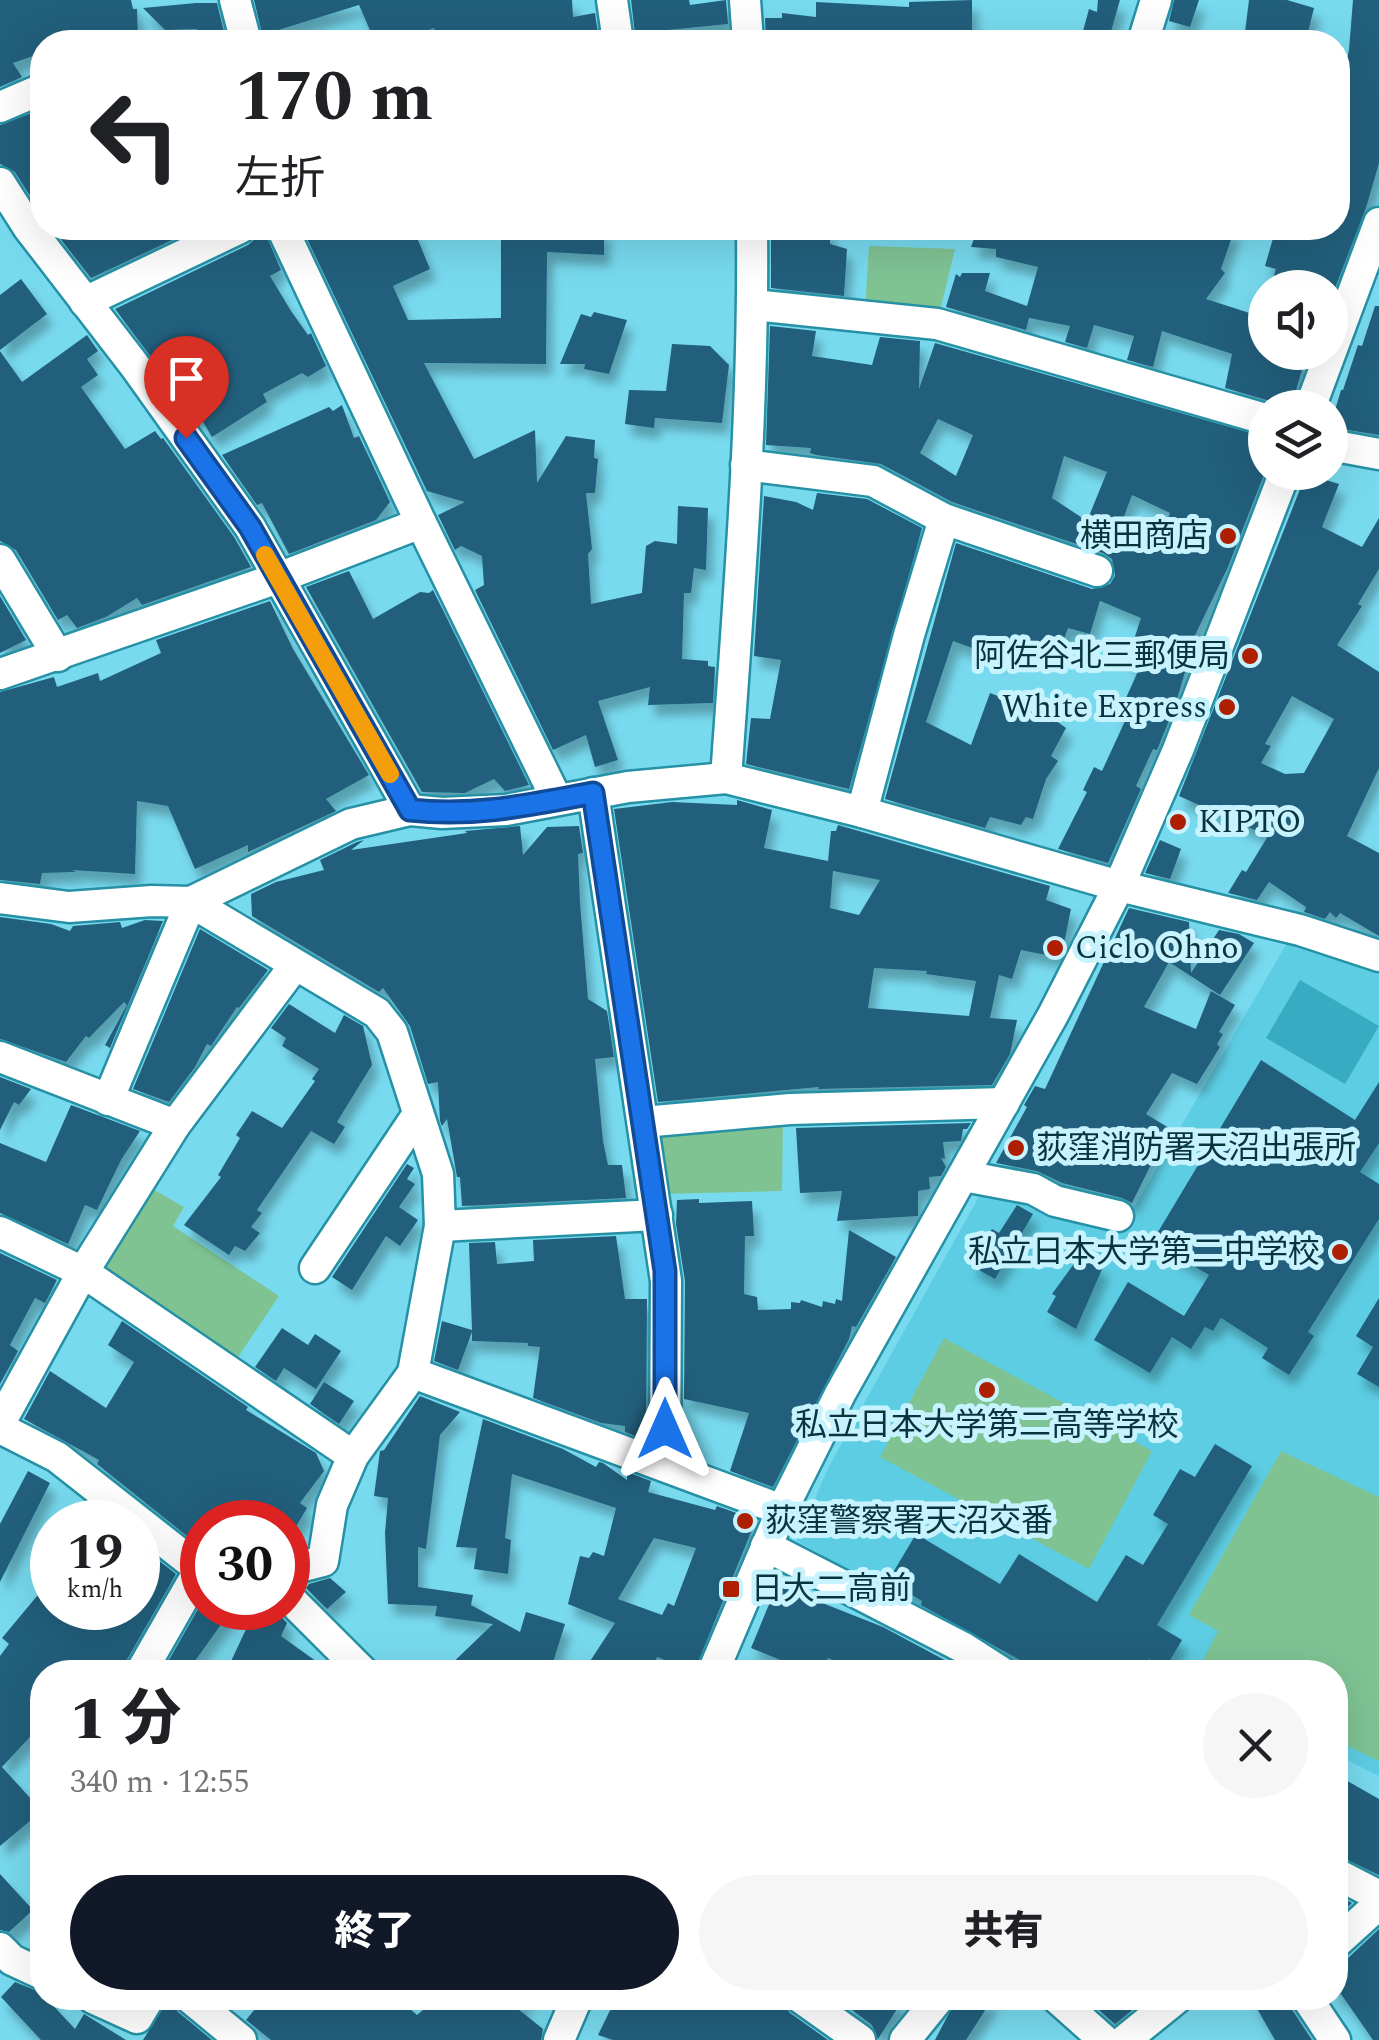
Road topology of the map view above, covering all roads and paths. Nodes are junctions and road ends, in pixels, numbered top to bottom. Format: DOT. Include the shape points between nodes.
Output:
graph roads {
  1 [pos="235,0"];
  2 [pos="612,0"];
  3 [pos="745,0"];
  4 [pos="1156,0"];
  5 [pos="243,30"];
  6 [pos="616,30"];
  7 [pos="747,30"];
  8 [pos="1147,30"];
  9 [pos="30,94"];
  10 [pos="0,107"];
  11 [pos="0,183"];
  12 [pos="1379,223"];
  13 [pos="30,231"];
  14 [pos="37,240"];
  15 [pos="215,240"];
  16 [pos="288,240"];
  17 [pos="752,240"];
  18 [pos="85,302"];
  19 [pos="753,305"];
  20 [pos="1317,390"];
  21 [pos="1248,414"];
  22 [pos="1348,448"];
  23 [pos="1379,454"];
  24 [pos="746,465"];
  25 [pos="1278,490"];
  26 [pos="944,518"];
  27 [pos="420,523"];
  28 [pos="0,560"];
  29 [pos="1097,570"];
  30 [pos="278,578"];
  31 [pos="58,656"];
  32 [pos="0,674"];
  33 [pos="726,778"];
  34 [pos="593,793"];
  35 [pos="556,800"];
  36 [pos="410,810"];
  37 [pos="862,812"];
  38 [pos="1119,886"];
  39 [pos="0,898"];
  40 [pos="191,902"];
  41 [pos="1379,956"];
  42 [pos="295,965"];
  43 [pos="0,1058"];
  44 [pos="108,1100"];
  45 [pos="1004,1102"];
  46 [pos="418,1114"];
  47 [pos="643,1122"];
  48 [pos="175,1126"];
  49 [pos="964,1176"];
  50 [pos="657,1214"];
  51 [pos="1118,1216"];
  52 [pos="440,1226"];
  53 [pos="0,1232"];
  54 [pos="315,1268"];
  55 [pos="84,1272"];
  56 [pos="413,1372"];
  57 [pos="0,1425"];
  58 [pos="354,1456"];
  59 [pos="664,1466"];
  60 [pos="782,1510"];
  61 [pos="766,1546"];
  62 [pos="180,1553"];
  63 [pos="310,1564"];
  64 [pos="180,1606"];
  65 [pos="310,1619"];
  66 [pos="148,1660"];
  67 [pos="351,1660"];
  68 [pos="718,1660"];
  69 [pos="982,1660"];
  70 [pos="1348,1880"];
  71 [pos="1379,1896"];
  72 [pos="1379,1904"];
  73 [pos="1348,1932"];
  74 [pos="4,1960"];
  75 [pos="30,1970"];
  76 [pos="119,2010"];
  77 [pos="142,2010"];
  78 [pos="205,2010"];
  79 [pos="572,2010"];
  80 [pos="818,2010"];
  81 [pos="930,2010"];
  82 [pos="1070,2010"];
  83 [pos="1163,2010"];
  84 [pos="1315,2010"];
  85 [pos="242,2040"];
  86 [pos="559,2040"];
  87 [pos="860,2040"];
  88 [pos="906,2040"];
  89 [pos="1104,2040"];
  90 [pos="1124,2040"];
  91 [pos="1335,2040"];
  1 -- 5 [label="street"];
  2 -- 6 [label="street"];
  3 -- 7 [label="street"];
  4 -- 8 [label="street"];
  9 -- 10 [label="street"];
  11 -- 13 [label="street"];
  12 -- 20 [label="street"];
  14 -- 18 [label="street"];
  15 -- 18 [label="street"];
  16 -- 27 [label="street"];
  17 -- 19 [label="street"];
  18 -- 30 [label="street" via="250,527"];
  19 -- 21 [label="street" via="937,324"];
  19 -- 24 [label="street"];
  22 -- 23 [label="street"];
  24 -- 26 [label="street" via="873,481"];
  24 -- 33 [label="street"];
  25 -- 38 [label="street"];
  26 -- 29 [label="street"];
  26 -- 37 [label="street"];
  27 -- 30 [label="street"];
  27 -- 35 [label="street"];
  28 -- 31 [label="street"];
  30 -- 31 [label="street"];
  30 -- 36 [label="street"];
  31 -- 32 [label="street"];
  33 -- 34 [label="street"];
  33 -- 37 [label="street"];
  34 -- 35 [label="street"];
  34 -- 47 [label="street"];
  35 -- 36 [label="street" via="506,810"];
  36 -- 40 [label="street" via="351,824"];
  37 -- 38 [label="street"];
  38 -- 41 [label="street"];
  38 -- 45 [label="street"];
  39 -- 40 [label="street" via="69,907"];
  40 -- 42 [label="street"];
  40 -- 44 [label="street"];
  42 -- 46 [label="street" via="377,1013 392,1032"];
  42 -- 48 [label="street"];
  43 -- 44 [label="street"];
  44 -- 48 [label="street"];
  45 -- 47 [label="street"];
  45 -- 49 [label="street"];
  46 -- 52 [label="street" via="438,1174"];
  46 -- 54 [label="street"];
  47 -- 50 [label="street"];
  48 -- 55 [label="street"];
  49 -- 51 [label="street" via="1034,1189"];
  49 -- 60 [label="street"];
  50 -- 52 [label="street"];
  50 -- 59 [label="street" via="666,1281"];
  52 -- 56 [label="street"];
  53 -- 55 [label="street"];
  55 -- 57 [label="street"];
  55 -- 58 [label="street"];
  56 -- 58 [label="street"];
  56 -- 59 [label="street"];
  57 -- 62 [label="street" via="57,1456"];
  58 -- 63 [label="street" via="332,1505 323,1561"];
  59 -- 60 [label="street"];
  60 -- 61 [label="street"];
  61 -- 68 [label="street"];
  61 -- 69 [label="street"];
  64 -- 66 [label="street"];
  65 -- 67 [label="street"];
  70 -- 71 [label="street"];
  72 -- 73 [label="street"];
  74 -- 75 [label="street"];
  76 -- 77 [label="street" via="137,2018"];
  78 -- 85 [label="street"];
  79 -- 86 [label="street"];
  80 -- 87 [label="street"];
  81 -- 88 [label="street"];
  82 -- 89 [label="street"];
  83 -- 90 [label="street"];
  84 -- 91 [label="street"];
}
